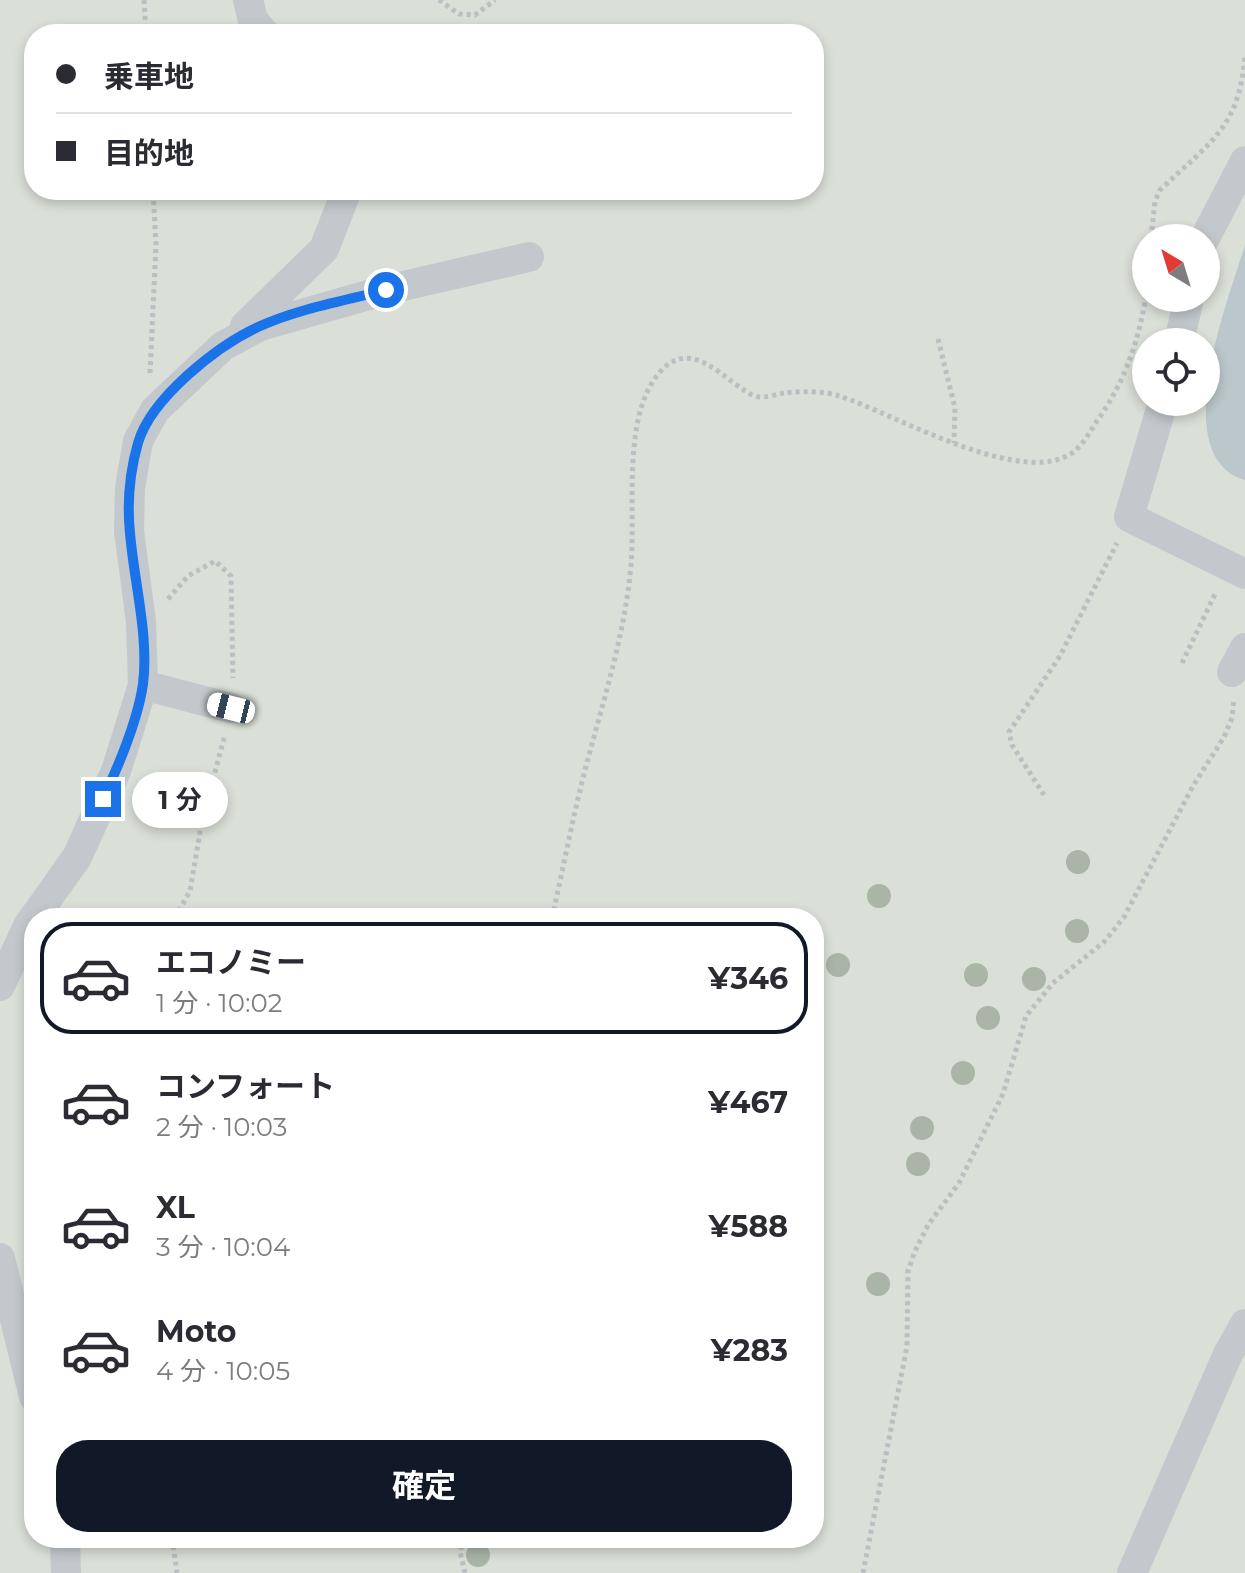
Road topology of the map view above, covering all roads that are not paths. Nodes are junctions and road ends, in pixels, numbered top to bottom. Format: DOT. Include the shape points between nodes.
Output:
graph roads {
  1 [pos="248,0"];
  2 [pos="256,24"];
  3 [pos="1245,161"];
  4 [pos="343,200"];
  5 [pos="1212,224"];
  6 [pos="529,257"];
  7 [pos="223,346"];
  8 [pos="1159,416"];
  9 [pos="1237,569"];
  10 [pos="143,685"];
  11 [pos="231,708"];
  12 [pos="41,908"];
  13 [pos="24,935"];
  14 [pos="0,986"];
  15 [pos="0,1258"];
  16 [pos="1245,1324"];
  17 [pos="24,1356"];
  18 [pos="65,1548"];
  19 [pos="66,1573"];
  20 [pos="1132,1573"];
  1 -- 2 [label="lane"];
  3 -- 5 [label="lane"];
  4 -- 7 [label="lane" via="324,249"];
  6 -- 7 [label="lane" via="308,311 260,326"];
  7 -- 10 [label="lane" via="155,410 138,441 129,531"];
  8 -- 9 [label="lane" via="1129,517"];
  10 -- 11 [label="lane"];
  10 -- 12 [label="lane" via="116,771 77,857"];
  13 -- 14 [label="lane"];
  15 -- 17 [label="lane"];
  16 -- 20 [label="lane"];
  18 -- 19 [label="lane"];
}
